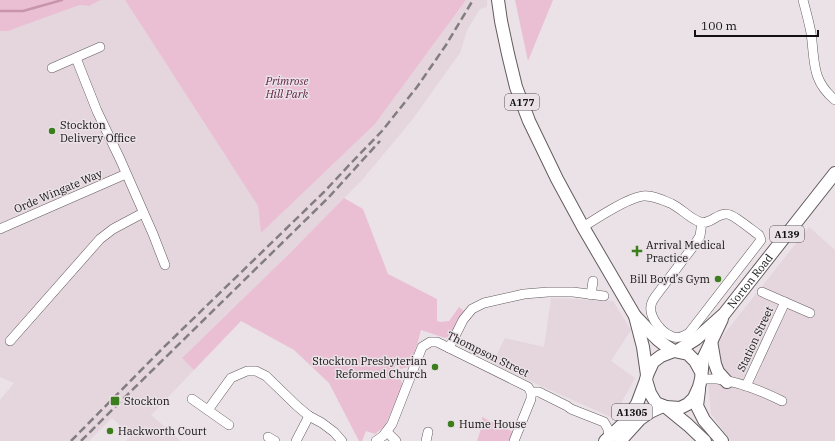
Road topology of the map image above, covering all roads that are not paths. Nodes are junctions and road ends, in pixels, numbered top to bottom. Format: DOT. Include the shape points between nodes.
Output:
graph roads {
  1 [pos="498,0"];
  2 [pos="803,0"];
  3 [pos="100,47"];
  4 [pos="76,58"];
  5 [pos="52,68"];
  6 [pos="835,100"];
  7 [pos="835,173"];
  8 [pos="126,174"];
  9 [pos="143,213"];
  10 [pos="702,222"];
  11 [pos="583,227"];
  12 [pos="0,229"];
  13 [pos="165,265"];
  14 [pos="593,281"];
  15 [pos="762,292"];
  16 [pos="591,294"];
  17 [pos="604,296"];
  18 [pos="785,302"];
  19 [pos="810,313"];
  20 [pos="724,314"];
  21 [pos="635,316"];
  22 [pos="10,341"];
  23 [pos="711,342"];
  24 [pos="449,348"];
  25 [pos="676,351"];
  26 [pos="647,378"];
  27 [pos="701,379"];
  28 [pos="727,382"];
  29 [pos="746,386"];
  30 [pos="531,392"];
  31 [pos="192,399"];
  32 [pos="782,401"];
  33 [pos="665,407"];
  34 [pos="208,410"];
  35 [pos="309,416"];
  36 [pos="229,425"];
  37 [pos="387,432"];
  38 [pos="626,436"];
  39 [pos="611,440"];
  40 [pos="296,441"];
  41 [pos="342,441"];
  42 [pos="376,441"];
  43 [pos="396,441"];
  44 [pos="514,441"];
  45 [pos="705,441"];
  46 [pos="722,441"];
  1 -- 11 [label="main road, A177" via="516,87 529,121"];
  2 -- 6 [label="street" via="811,32 817,76 824,90"];
  3 -- 4 [label="street"];
  4 -- 5 [label="street"];
  4 -- 8 [label="street"];
  7 -- 20 [label="main road, Norton Road / A139"];
  8 -- 9 [label="street"];
  8 -- 12 [label="street, Orde Wingate Way"];
  9 -- 13 [label="street"];
  9 -- 22 [label="street" via="113,228 100,239"];
  10 -- 10 [label="street" via="727,213 759,235 761,240 689,333 677,338 655,322 651,314 651,305 700,236"];
  10 -- 11 [label="street" via="692,219 677,206 660,198 643,196 630,200"];
  11 -- 21 [label="main road, A177"];
  14 -- 16 [label="street"];
  15 -- 18 [label="street, Station Street"];
  16 -- 17 [label="street"];
  16 -- 24 [label="street" via="524,294 484,303 472,309 463,320"];
  18 -- 19 [label="street, Station Street"];
  18 -- 29 [label="street, Station Street"];
  20 -- 23 [label="main road, Norton Road / A139"];
  20 -- 25 [label="main road, Norton Road / A139" via="696,340"];
  21 -- 25 [label="main road, A177" via="656,339"];
  21 -- 26 [label="main road, A177"];
  23 -- 27 [label="main road, Norton Road / A139" via="703,359"];
  23 -- 28 [label="main road" via="718,372"];
  24 -- 30 [label="street, Thompson Street" via="528,386"];
  24 -- 37 [label="street, Thompson Street" via="437,342 430,342 422,347"];
  25 -- 26 [label="main road, Norton Road / A139" via="653,362"];
  25 -- 27 [label="main road" via="688,354 695,361"];
  26 -- 33 [label="main road" via="650,393 656,403"];
  26 -- 39 [label="main road, A1305" via="638,404"];
  27 -- 28 [label="street, Station Street"];
  27 -- 33 [label="main road, Norton Road / A139" via="694,398 688,404 680,408"];
  27 -- 46 [label="main road" via="698,406 704,420"];
  28 -- 29 [label="street, Station Street"];
  29 -- 32 [label="street, Station Street"];
  30 -- 39 [label="street, Thompson Street" via="539,392 571,409 604,422"];
  30 -- 44 [label="street" via="531,399"];
  31 -- 34 [label="street"];
  33 -- 38 [label="main road, A1305" via="640,419"];
  33 -- 45 [label="main road, A1305"];
  34 -- 35 [label="street" via="232,378 247,371 256,371 266,376"];
  34 -- 36 [label="street"];
  35 -- 40 [label="street"];
  35 -- 41 [label="street" via="334,432"];
  37 -- 42 [label="street"];
  37 -- 43 [label="street"];
  38 -- 39 [label="main road, A1305"];
}
